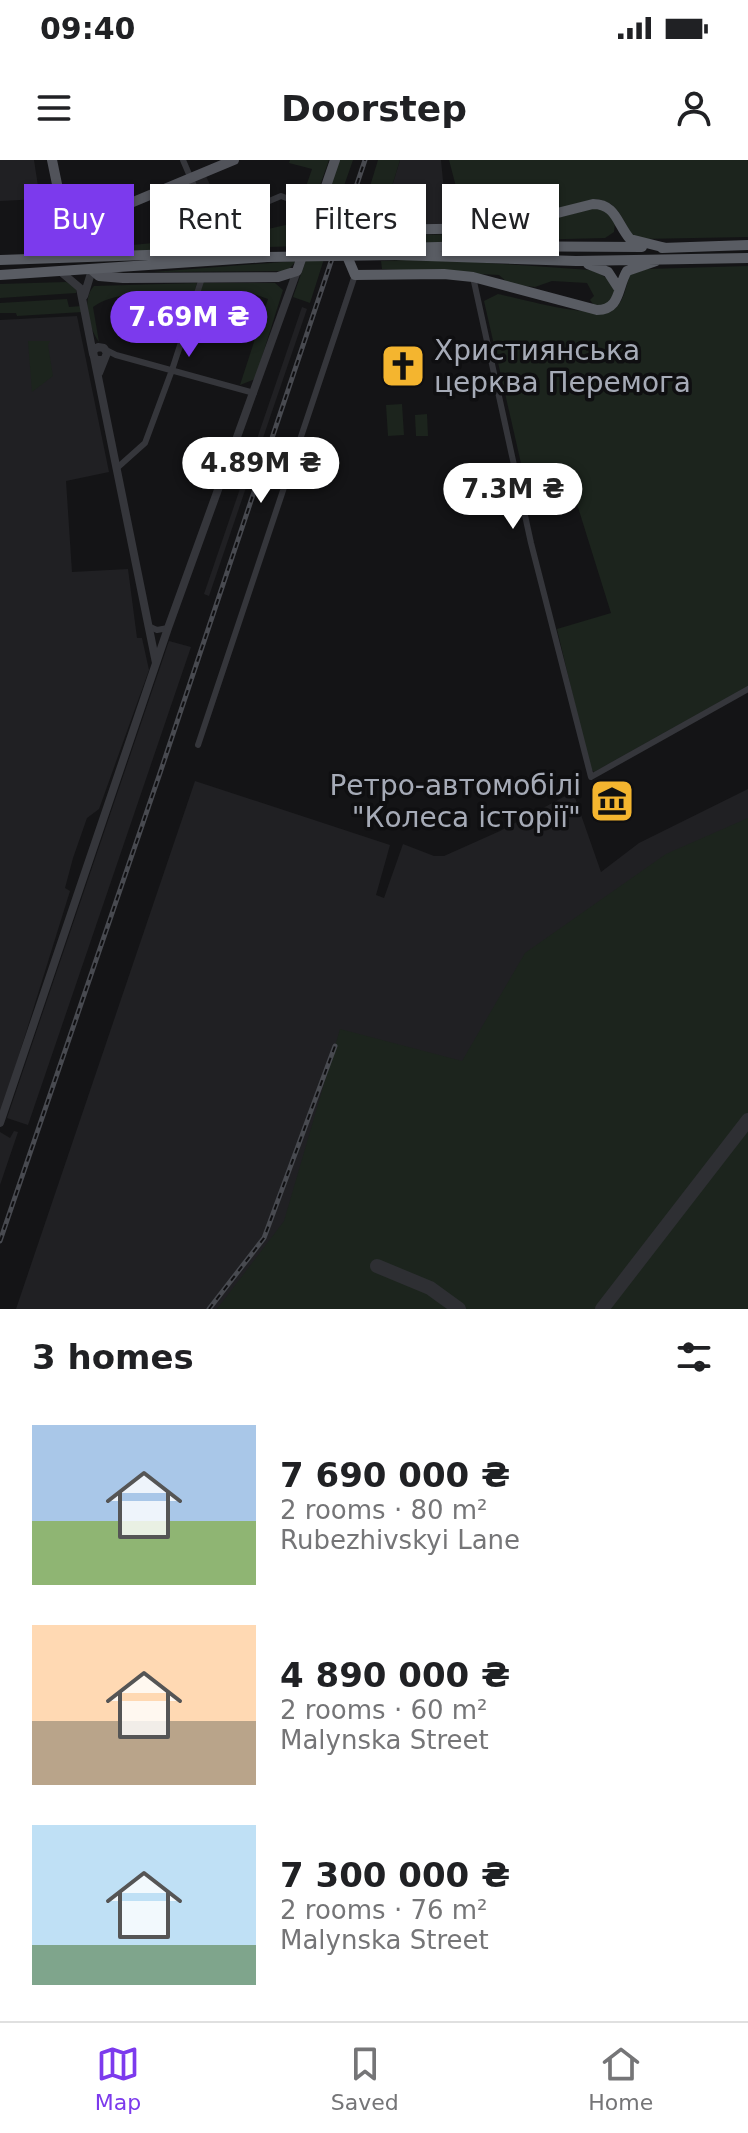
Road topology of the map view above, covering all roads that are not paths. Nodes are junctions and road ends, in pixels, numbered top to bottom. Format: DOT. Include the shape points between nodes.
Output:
graph roads {
  1 [pos="52,160"];
  2 [pos="183,160"];
  3 [pos="234,160"];
  4 [pos="335,160"];
  5 [pos="191,179"];
  6 [pos="57,184"];
  7 [pos="327,184"];
  8 [pos="286,198"];
  9 [pos="134,202"];
  10 [pos="619,223"];
  11 [pos="748,245"];
  12 [pos="592,247"];
  13 [pos="666,248"];
  14 [pos="426,250"];
  15 [pos="426,254"];
  16 [pos="55,256"];
  17 [pos="150,256"];
  18 [pos="246,256"];
  19 [pos="302,256"];
  20 [pos="81,257"];
  21 [pos="748,258"];
  22 [pos="52,259"];
  23 [pos="0,260"];
  24 [pos="576,261"];
  25 [pos="656,261"];
  26 [pos="92,270"];
  27 [pos="297,271"];
  28 [pos="60,272"];
  29 [pos="0,275"];
  30 [pos="355,275"];
  31 [pos="202,277"];
  32 [pos="278,277"];
  33 [pos="473,277"];
  34 [pos="291,286"];
  35 [pos="619,289"];
  36 [pos="84,297"];
  37 [pos="90,339"];
  38 [pos="104,354"];
  39 [pos="93,356"];
  40 [pos="172,370"];
  41 [pos="98,378"];
  42 [pos="254,393"];
  43 [pos="117,468"];
  44 [pos="148,626"];
  45 [pos="168,628"];
  46 [pos="156,663"];
  47 [pos="748,689"];
  48 [pos="198,745"];
  49 [pos="1,1122"];
  1 -- 6 [label="main road"];
  2 -- 5 [label="street"];
  3 -- 5 [label="main road"];
  4 -- 7 [label="main road"];
  5 -- 8 [label="street" via="211,226"];
  5 -- 9 [label="main road"];
  10 -- 12 [label="highway" via="611,241"];
  10 -- 13 [label="highway" via="636,242"];
  10 -- 30 [label="highway" via="606,206 593,204 498,228 373,230 349,247 348,265"];
  11 -- 13 [label="highway"];
  12 -- 13 [label="highway"];
  12 -- 14 [label="highway"];
  15 -- 24 [label="highway"];
  16 -- 22 [label="main road"];
  17 -- 20 [label="highway"];
  18 -- 26 [label="highway"];
  19 -- 27 [label="main road"];
  20 -- 22 [label="highway"];
  21 -- 25 [label="highway"];
  22 -- 23 [label="highway"];
  24 -- 25 [label="highway"];
  24 -- 35 [label="highway" via="608,272"];
  25 -- 35 [label="highway" via="627,271"];
  26 -- 28 [label="highway"];
  26 -- 31 [label="main road" via="99,276"];
  26 -- 36 [label="street"];
  27 -- 32 [label="main road"];
  27 -- 34 [label="street"];
  28 -- 29 [label="highway"];
  28 -- 36 [label="street"];
  30 -- 33 [label="highway"];
  30 -- 48 [label="street"];
  31 -- 32 [label="main road"];
  31 -- 40 [label="street"];
  32 -- 34 [label="street"];
  33 -- 35 [label="highway" via="597,310 614,304"];
  33 -- 47 [label="street" via="531,543 591,777"];
  34 -- 42 [label="street"];
  36 -- 37 [label="street"];
  37 -- 38 [label="street"];
  37 -- 39 [label="street"];
  38 -- 39 [label="street" via="99,361"];
  38 -- 40 [label="street"];
  38 -- 41 [label="street"];
  39 -- 41 [label="street"];
  40 -- 42 [label="street"];
  40 -- 43 [label="street" via="145,443"];
  41 -- 43 [label="street"];
  42 -- 45 [label="street"];
  43 -- 44 [label="street"];
  44 -- 45 [label="street"];
  44 -- 46 [label="street"];
  45 -- 46 [label="street"];
  46 -- 49 [label="street"];
}
